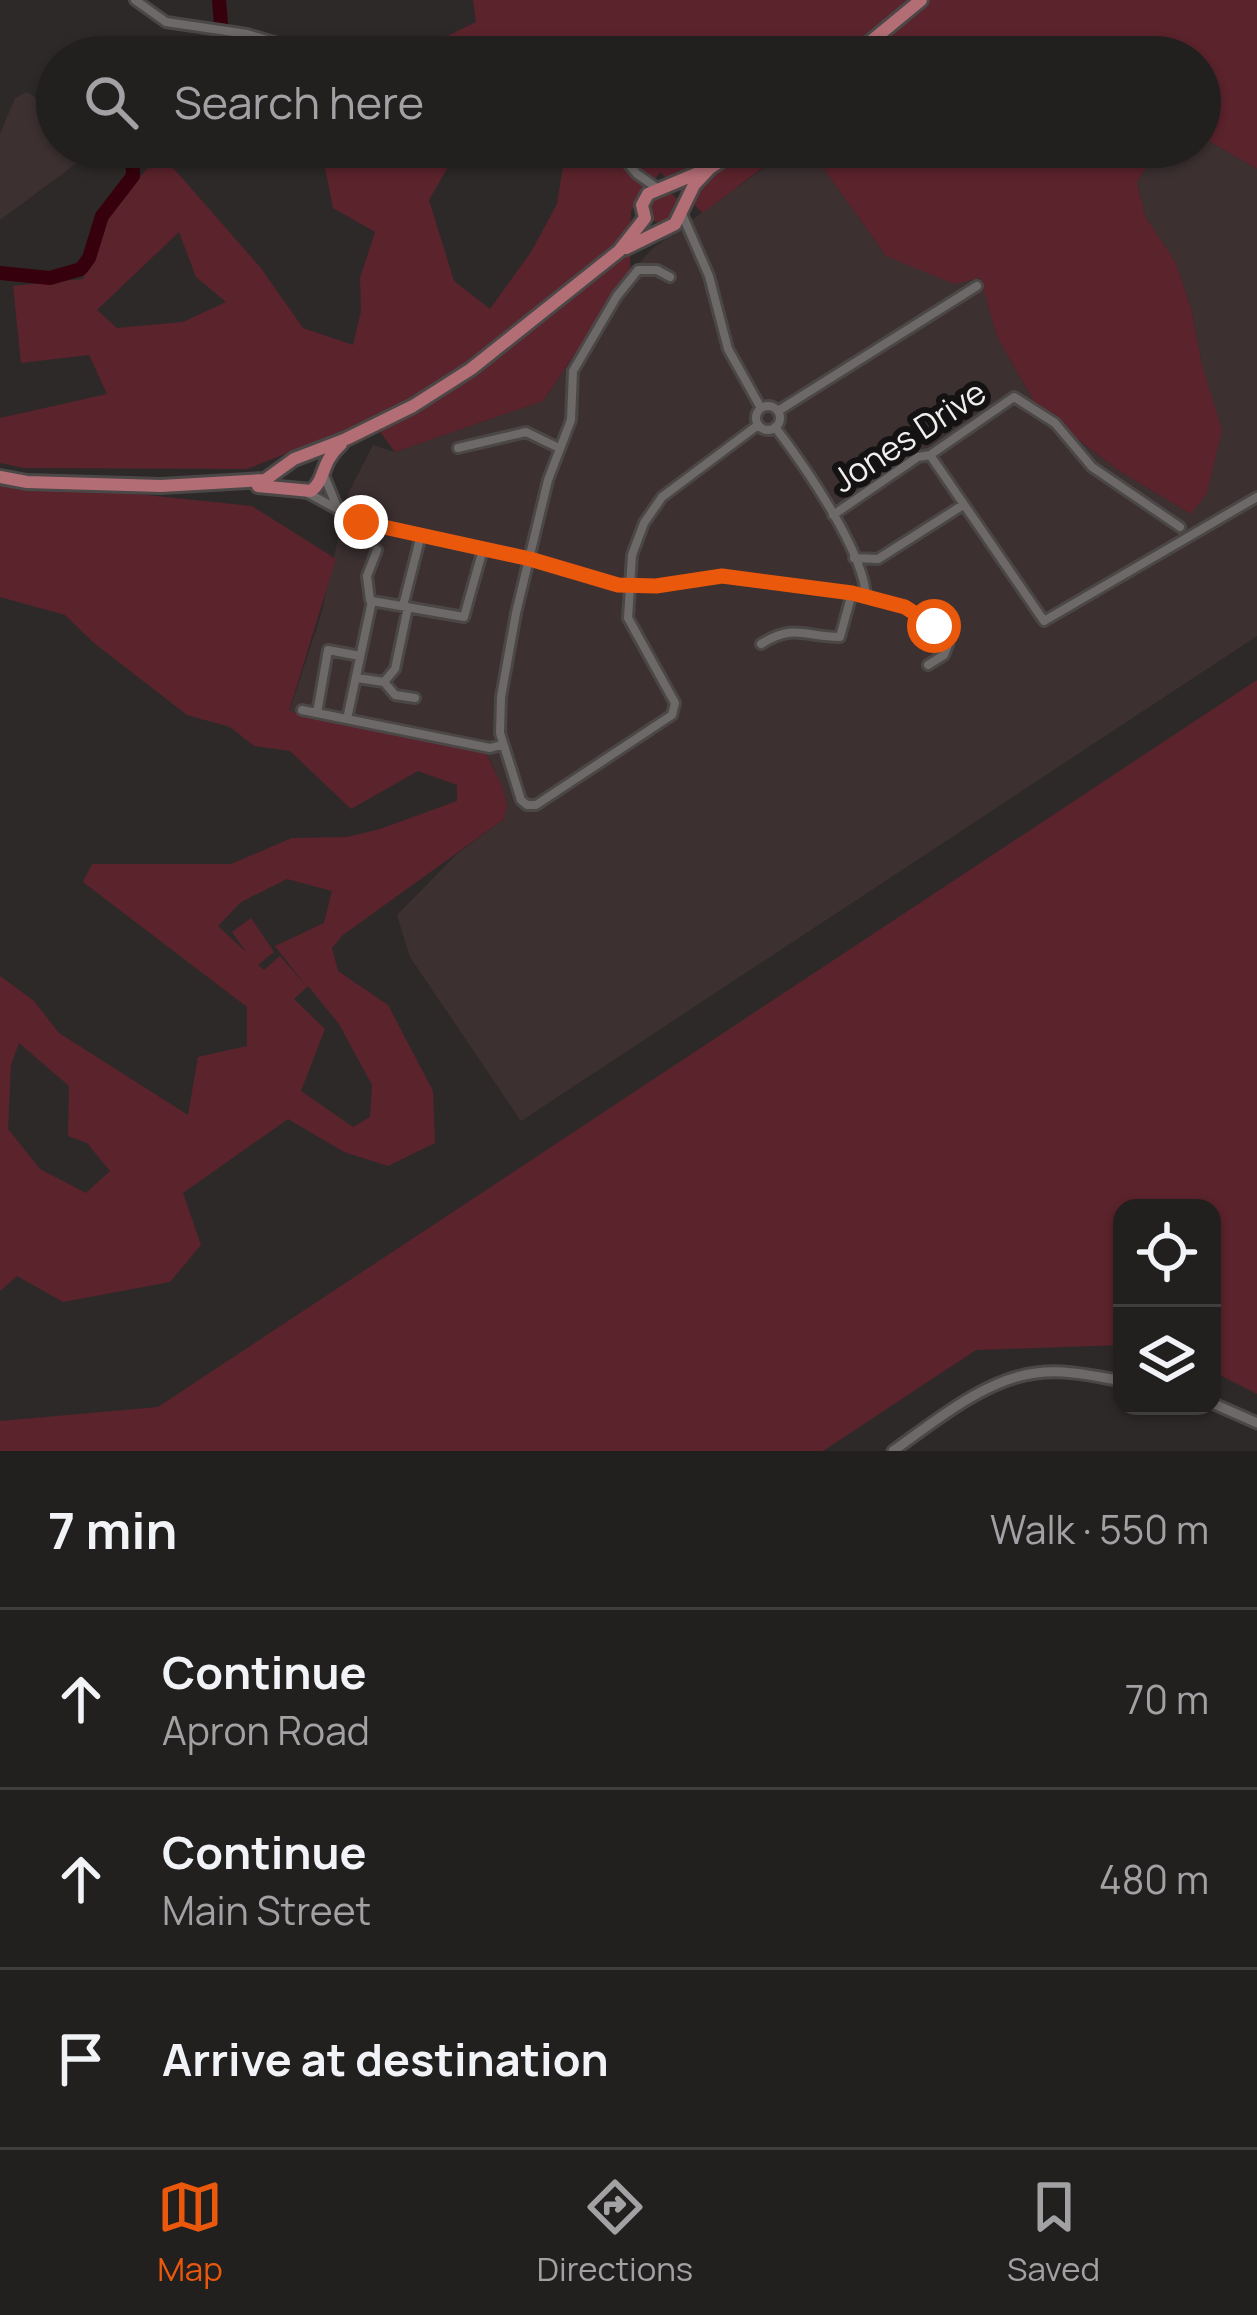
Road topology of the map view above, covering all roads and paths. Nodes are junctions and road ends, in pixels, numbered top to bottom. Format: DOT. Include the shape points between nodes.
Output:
graph roads {
  1 [pos="135,0"];
  2 [pos="921,0"];
  3 [pos="254,36"];
  4 [pos="877,36"];
  5 [pos="632,168"];
  6 [pos="710,168"];
  7 [pos="637,174"];
  8 [pos="661,188"];
  9 [pos="645,198"];
  10 [pos="682,209"];
  11 [pos="645,218"];
  12 [pos="666,227"];
  13 [pos="692,242"];
  14 [pos="620,251"];
  15 [pos="670,277"];
  16 [pos="977,286"];
  17 [pos="760,408"];
  18 [pos="778,411"];
  19 [pos="758,425"];
  20 [pos="775,428"];
  21 [pos="346,439"];
  22 [pos="458,448"];
  23 [pos="560,448"];
  24 [pos="930,455"];
  25 [pos="293,462"];
  26 [pos="322,471"];
  27 [pos="0,477"];
  28 [pos="245,484"];
  29 [pos="303,492"];
  30 [pos="1257,497"];
  31 [pos="963,505"];
  32 [pos="338,510"];
  33 [pos="833,515"];
  34 [pos="1180,526"];
  35 [pos="421,535"];
  36 [pos="483,549"];
  37 [pos="376,550"];
  38 [pos="854,558"];
  39 [pos="530,559"];
  40 [pos="627,586"];
  41 [pos="852,593"];
  42 [pos="866,597"];
  43 [pos="372,601"];
  44 [pos="405,606"];
  45 [pos="761,644"];
  46 [pos="360,656"];
  47 [pos="928,664"];
  48 [pos="357,678"];
  49 [pos="384,682"];
  50 [pos="415,698"];
  51 [pos="302,710"];
  52 [pos="317,713"];
  53 [pos="347,719"];
  54 [pos="501,745"];
  55 [pos="1113,1380"];
  56 [pos="1221,1407"];
  57 [pos="1257,1423"];
  58 [pos="893,1451"];
  1 -- 3 [label="street" via="159,19"];
  2 -- 4 [label="highway"];
  5 -- 7 [label="street"];
  6 -- 8 [label="highway"];
  6 -- 10 [label="highway"];
  7 -- 8 [label="street"];
  7 -- 9 [label="street"];
  8 -- 9 [label="highway"];
  8 -- 10 [label="highway" via="676,192"];
  9 -- 11 [label="highway"];
  10 -- 12 [label="highway"];
  10 -- 13 [label="street"];
  11 -- 12 [label="highway"];
  11 -- 14 [label="highway"];
  12 -- 13 [label="street"];
  12 -- 14 [label="highway"];
  13 -- 17 [label="street" via="728,349"];
  14 -- 21 [label="highway" via="471,369"];
  15 -- 23 [label="street" via="638,270 617,296 573,370 571,420"];
  16 -- 18 [label="street"];
  17 -- 18 [label="street"];
  17 -- 19 [label="street"];
  18 -- 20 [label="street"];
  19 -- 20 [label="street"];
  19 -- 40 [label="street" via="655,505 635,543"];
  20 -- 33 [label="street"];
  21 -- 25 [label="highway"];
  21 -- 26 [label="highway"];
  22 -- 23 [label="street" via="526,432"];
  23 -- 39 [label="street"];
  24 -- 31 [label="street"];
  24 -- 33 [label="street, Jones Drive"];
  24 -- 34 [label="street, Jones Drive" via="1021,399 1070,437 1091,467"];
  25 -- 26 [label="highway" via="311,457"];
  25 -- 28 [label="highway"];
  25 -- 29 [label="highway" via="290,485"];
  26 -- 29 [label="highway" via="316,488"];
  26 -- 32 [label="street"];
  27 -- 28 [label="highway"];
  28 -- 29 [label="highway"];
  29 -- 32 [label="street"];
  30 -- 31 [label="street" via="1044,621"];
  31 -- 38 [label="street" via="878,559"];
  32 -- 35 [label="street"];
  33 -- 38 [label="street"];
  35 -- 36 [label="street"];
  35 -- 44 [label="street"];
  36 -- 39 [label="street"];
  36 -- 44 [label="street" via="464,617"];
  37 -- 43 [label="street" via="367,576"];
  38 -- 42 [label="street"];
  39 -- 40 [label="street"];
  39 -- 54 [label="street" via="506,664"];
  40 -- 41 [label="street" via="722,576"];
  40 -- 54 [label="street" via="628,618 675,704 672,715 536,805 521,800"];
  41 -- 42 [label="street"];
  41 -- 45 [label="street" via="839,637 795,629"];
  42 -- 47 [label="street" via="905,607 944,636 944,655"];
  43 -- 44 [label="street"];
  43 -- 46 [label="street"];
  44 -- 49 [label="street" via="395,669"];
  46 -- 48 [label="street"];
  46 -- 52 [label="street" via="328,650"];
  48 -- 49 [label="street"];
  48 -- 53 [label="street"];
  49 -- 50 [label="street" via="395,695"];
  51 -- 52 [label="street"];
  52 -- 53 [label="street"];
  53 -- 54 [label="street"];
  55 -- 58 [label="street" via="1018,1376"];
  56 -- 57 [label="street"];
}
